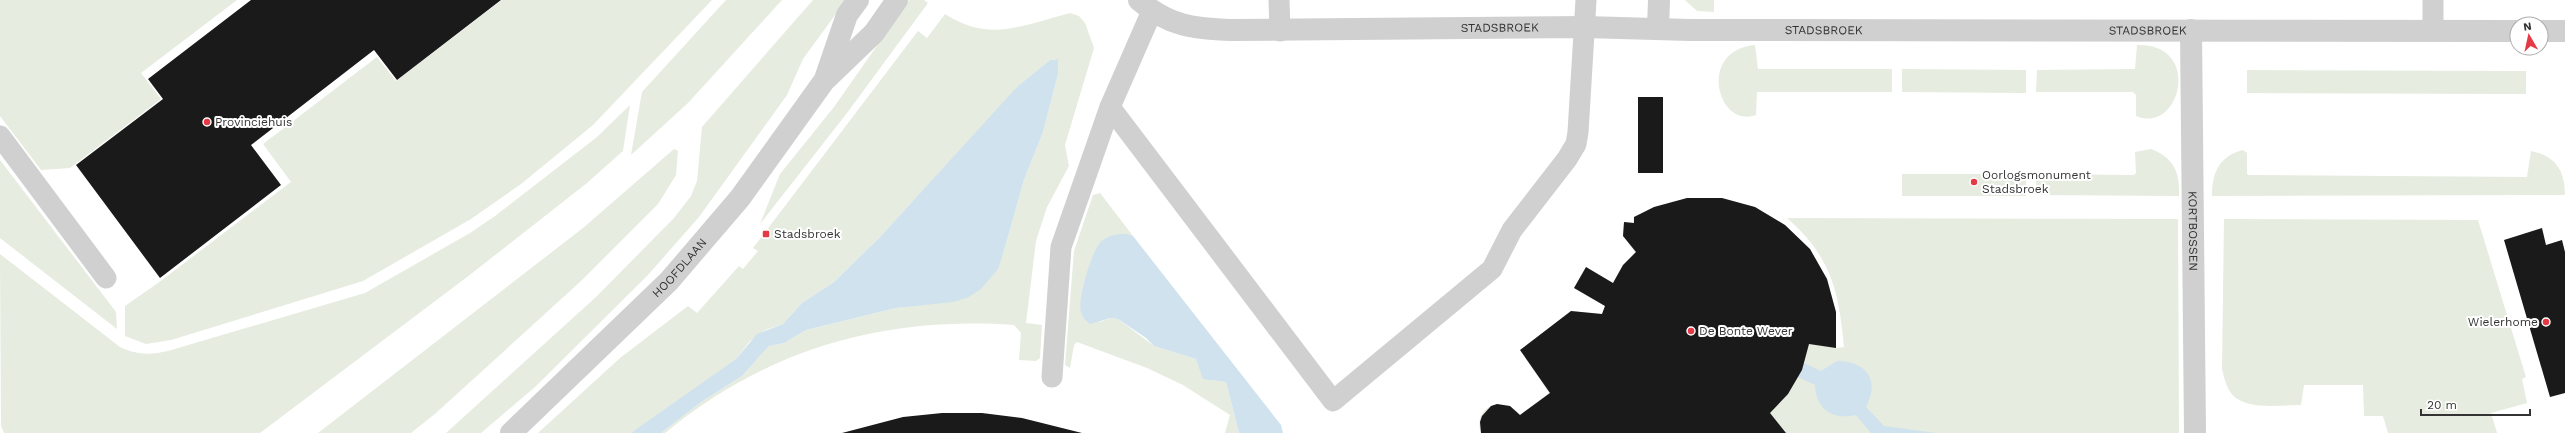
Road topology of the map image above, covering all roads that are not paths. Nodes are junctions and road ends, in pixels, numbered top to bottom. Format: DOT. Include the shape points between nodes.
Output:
graph roads {
  1 [pos="858,0"];
  2 [pos="897,0"];
  3 [pos="1279,0"];
  4 [pos="1586,0"];
  5 [pos="1659,0"];
  6 [pos="2433,0"];
  7 [pos="1146,6"];
  8 [pos="1585,27"];
  9 [pos="1658,29"];
  10 [pos="2191,30"];
  11 [pos="2432,30"];
  12 [pos="1280,31"];
  13 [pos="2509,31"];
  14 [pos="2549,31"];
  15 [pos="2565,31"];
  16 [pos="824,81"];
  17 [pos="1110,107"];
  18 [pos="0,136"];
  19 [pos="106,278"];
  20 [pos="1052,377"];
  21 [pos="511,433"];
  22 [pos="2195,433"];
  1 -- 16 [label="street, HOOFDLAAN" via="848,15"];
  2 -- 16 [label="street, HOOFDLAAN" via="874,33"];
  3 -- 12 [label="lane"];
  4 -- 8 [label="lane"];
  5 -- 9 [label="street"];
  6 -- 11 [label="lane"];
  7 -- 12 [label="street, STADSBROEK" via="1173,22 1195,29"];
  7 -- 17 [label="lane"];
  8 -- 9 [label="street, STADSBROEK"];
  8 -- 12 [label="street, STADSBROEK"];
  8 -- 17 [label="lane" via="1576,144 1512,230 1492,269 1333,401"];
  9 -- 10 [label="street, STADSBROEK"];
  10 -- 11 [label="street, STADSBROEK"];
  10 -- 22 [label="street, KORTBOSSEN"];
  11 -- 13 [label="street, STADSBROEK"];
  14 -- 15 [label="street"];
  16 -- 21 [label="street, HOOFDLAAN" via="740,198 669,281"];
  17 -- 20 [label="lane" via="1061,247"];
  18 -- 19 [label="lane"];
}
